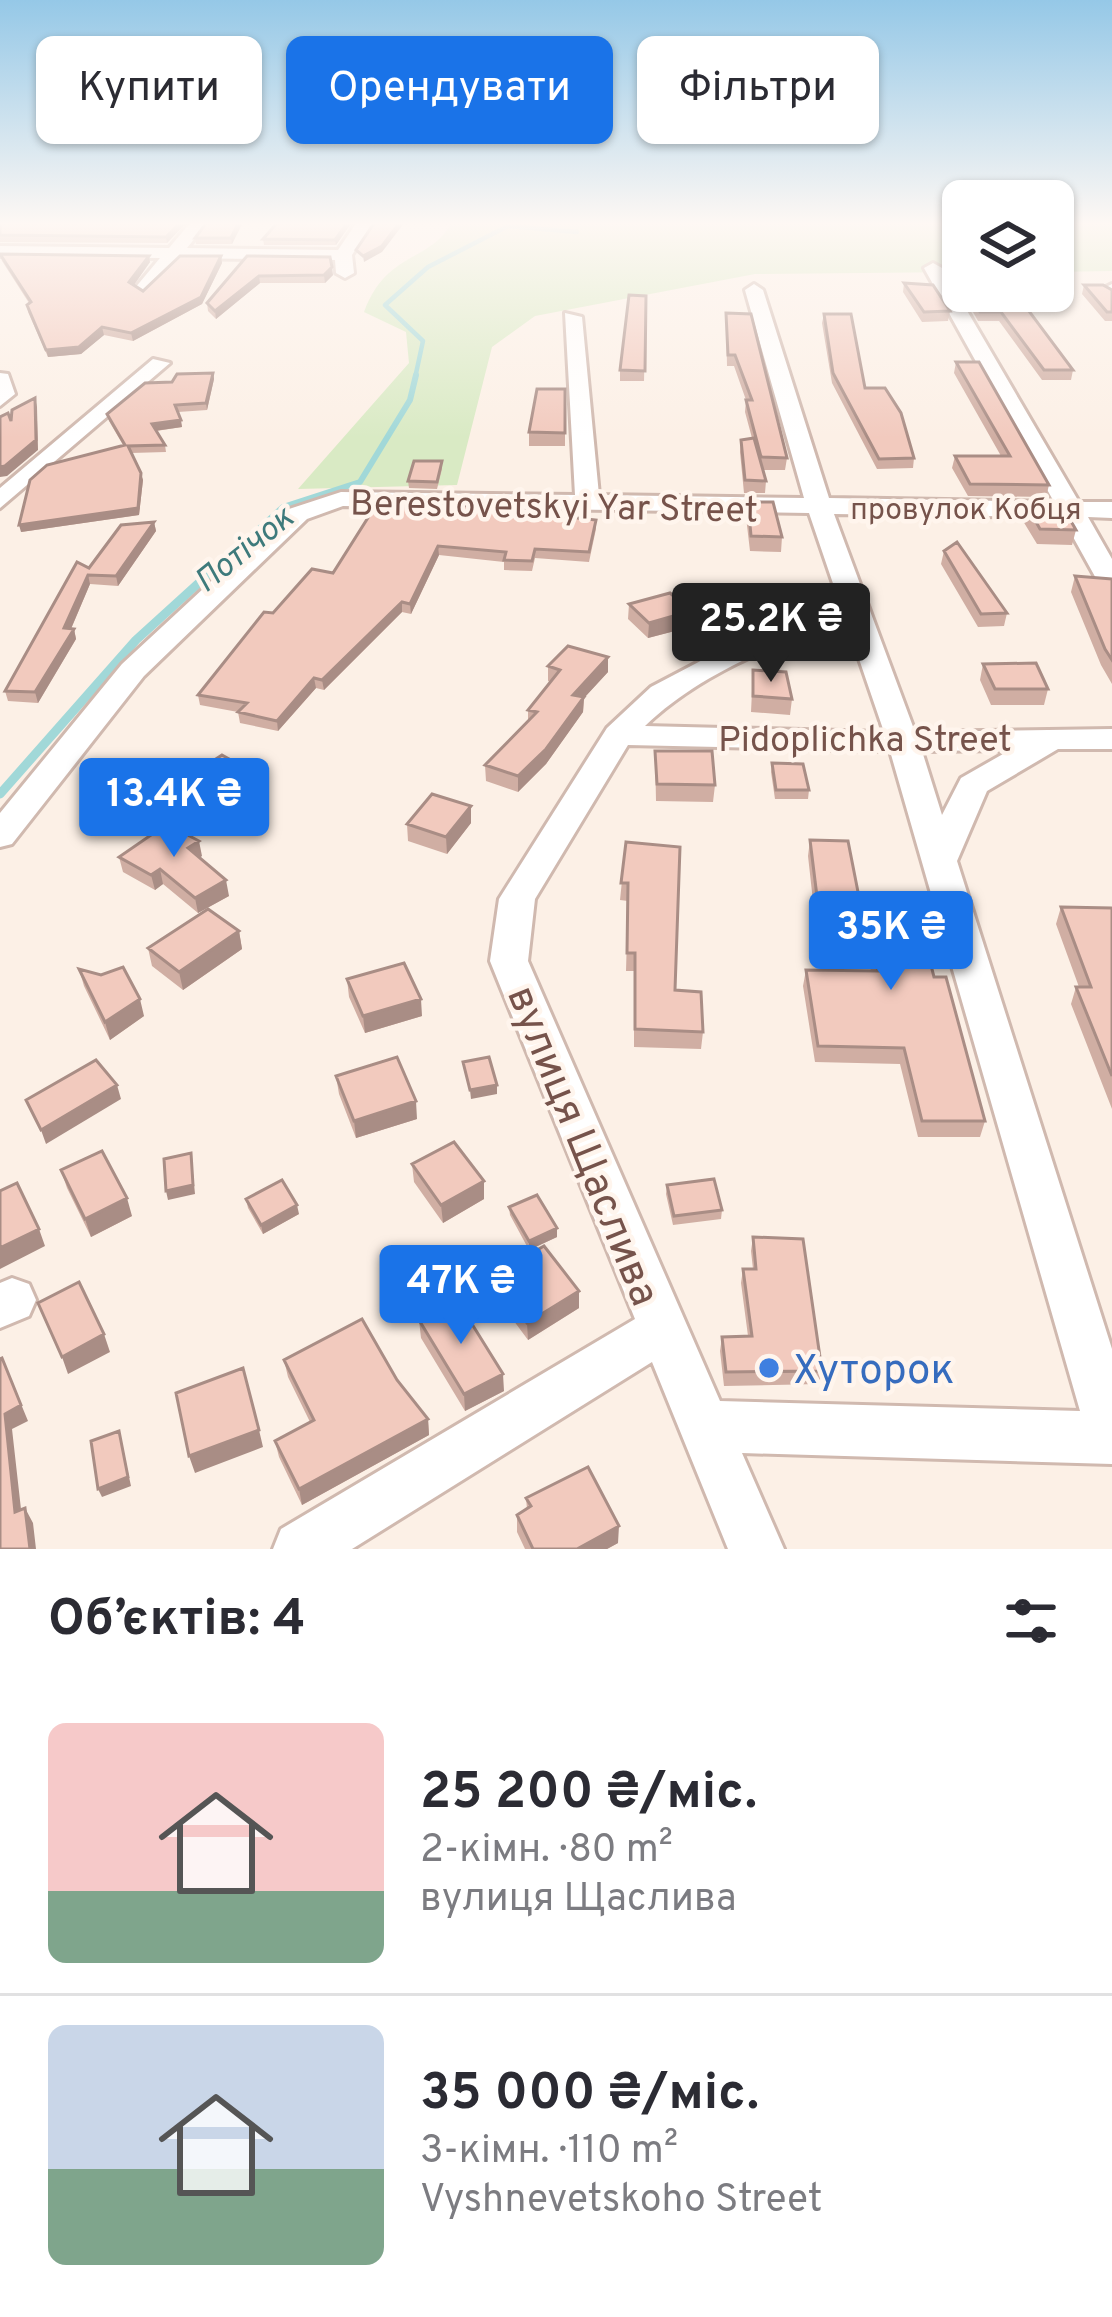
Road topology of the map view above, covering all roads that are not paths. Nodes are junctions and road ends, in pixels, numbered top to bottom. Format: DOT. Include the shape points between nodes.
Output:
graph roads {
  1 [pos="755,294"];
  2 [pos="948,294"];
  3 [pos="572,317"];
  4 [pos="160,363"];
  5 [pos="0,379"];
  6 [pos="0,399"];
  7 [pos="0,501"];
  8 [pos="588,506"];
  9 [pos="820,509"];
  10 [pos="1071,509"];
  11 [pos="1112,510"];
  12 [pos="1112,582"];
  13 [pos="855,604"];
  14 [pos="618,735"];
  15 [pos="1054,739"];
  16 [pos="1112,739"];
  17 [pos="903,742"];
  18 [pos="0,836"];
  19 [pos="938,863"];
  20 [pos="661,1330"];
  21 [pos="703,1426"];
  22 [pos="1112,1434"];
  23 [pos="301,1549"];
  24 [pos="756,1549"];
  1 -- 9 [label="street"];
  2 -- 10 [label="street"];
  3 -- 8 [label="street"];
  4 -- 7 [label="street"];
  5 -- 6 [label="street"];
  8 -- 9 [label="street, Berestovetskyi Yar Street"];
  8 -- 18 [label="street, Berestovetskyi Yar Street" via="341,499 298,514 133,670"];
  9 -- 10 [label="street, провулок Кобця"];
  9 -- 13 [label="street"];
  10 -- 11 [label="street, провулок Кобця"];
  10 -- 12 [label="street"];
  13 -- 14 [label="street, вулиця Щаслива" via="760,640 662,693"];
  13 -- 17 [label="street"];
  14 -- 17 [label="street, Pidoplichka Street"];
  14 -- 20 [label="street, вулиця Щаслива" via="517,899 509,961"];
  15 -- 16 [label="street, Pidoplichka Street"];
  15 -- 17 [label="street, Pidoplichka Street"];
  15 -- 19 [label="street" via="973,785"];
  17 -- 19 [label="street"];
  19 -- 22 [label="street"];
  20 -- 21 [label="street, вулиця Щаслива"];
  20 -- 23 [label="street"];
  21 -- 22 [label="street"];
  21 -- 24 [label="street, вулиця Щаслива"];
}
